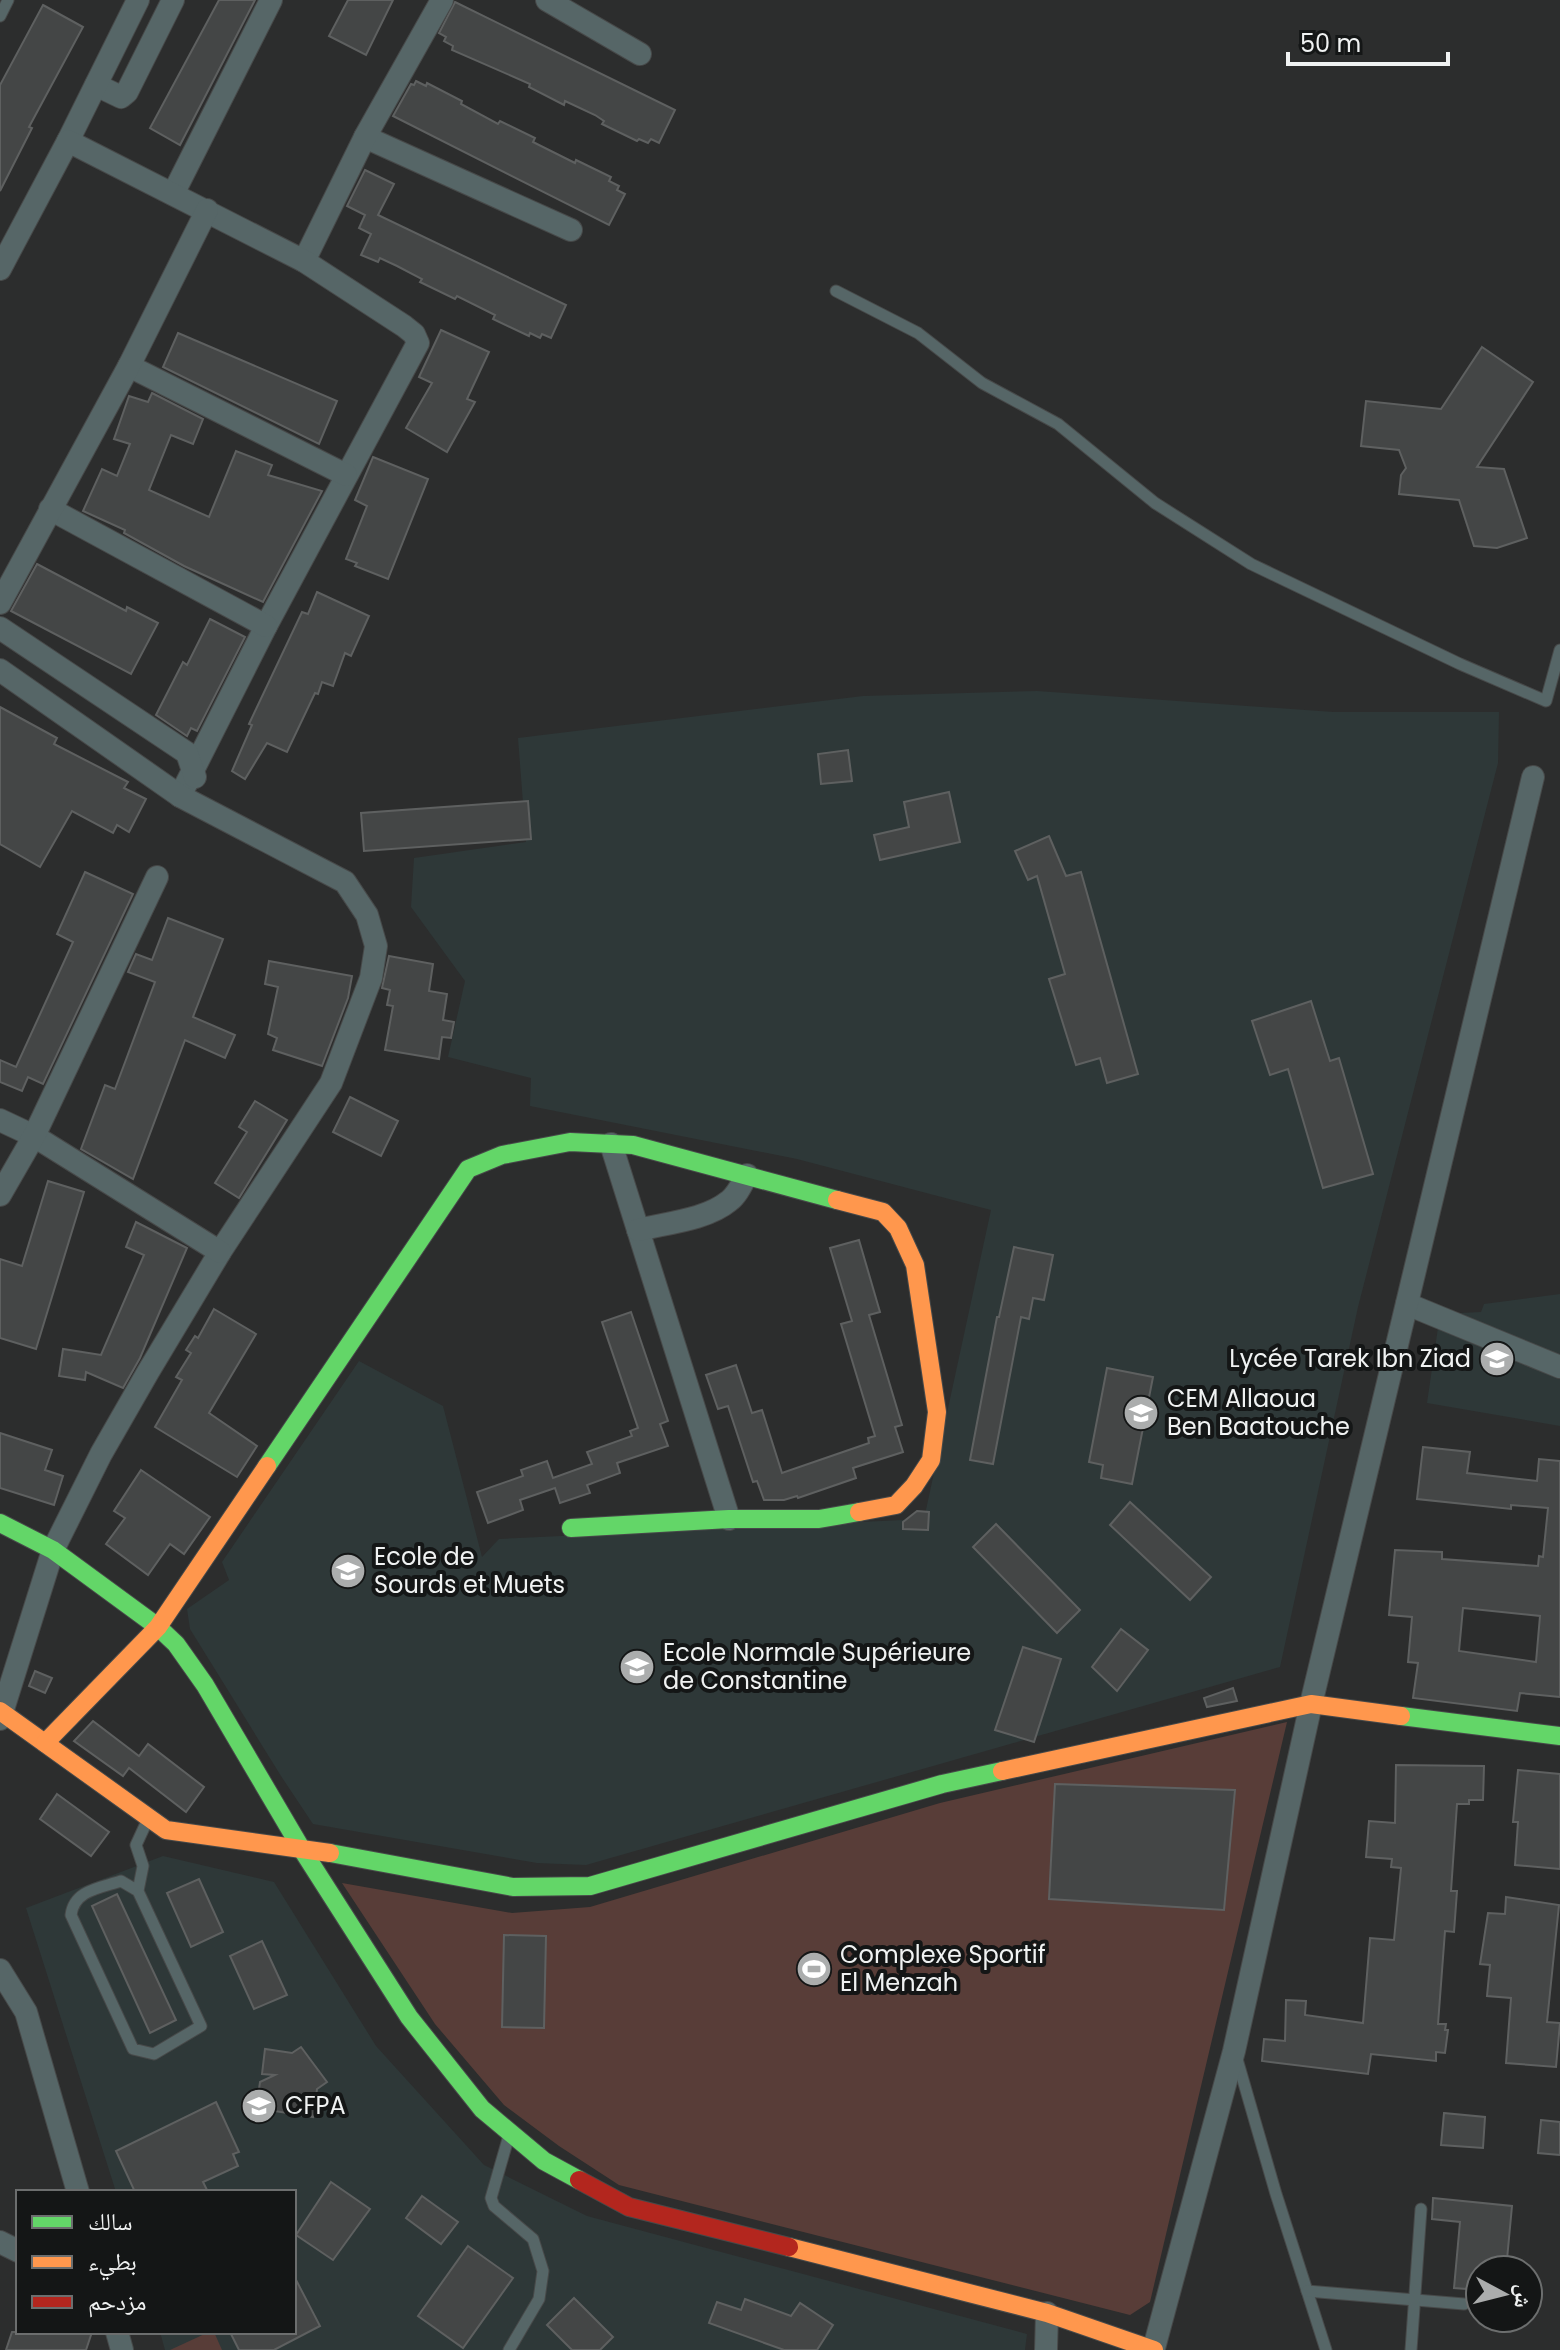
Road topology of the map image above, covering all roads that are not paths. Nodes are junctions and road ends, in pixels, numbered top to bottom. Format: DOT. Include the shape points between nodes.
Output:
graph roads {
  1 [pos="8,0"];
  2 [pos="138,0"];
  3 [pos="173,0"];
  4 [pos="271,0"];
  5 [pos="442,0"];
  6 [pos="547,0"];
  7 [pos="0,16"];
  8 [pos="640,54"];
  9 [pos="96,85"];
  10 [pos="365,137"];
  11 [pos="68,141"];
  12 [pos="173,194"];
  13 [pos="207,210"];
  14 [pos="571,230"];
  15 [pos="304,261"];
  16 [pos="0,269"];
  17 [pos="836,291"];
  18 [pos="129,366"];
  19 [pos="346,475"];
  20 [pos="50,509"];
  21 [pos="0,603"];
  22 [pos="266,626"];
  23 [pos="0,628"];
  24 [pos="1560,650"];
  25 [pos="0,670"];
  26 [pos="193,768"];
  27 [pos="1533,777"];
  28 [pos="180,796"];
  29 [pos="202,809"];
  30 [pos="157,877"];
  31 [pos="0,1120"];
  32 [pos="34,1136"];
  33 [pos="611,1144"];
  34 [pos="747,1175"];
  35 [pos="0,1195"];
  36 [pos="638,1230"];
  37 [pos="220,1252"];
  38 [pos="1407,1304"];
  39 [pos="1560,1367"];
  40 [pos="729,1519"];
  41 [pos="0,1523"];
  42 [pos="571,1528"];
  43 [pos="53,1550"];
  44 [pos="158,1627"];
  45 [pos="1311,1704"];
  46 [pos="1,1714"];
  47 [pos="1560,1736"];
  48 [pos="45,1743"];
  49 [pos="149,1818"];
  50 [pos="301,1848"];
  51 [pos="138,1891"];
  52 [pos="0,1970"];
  53 [pos="1234,2051"];
  54 [pos="510,2135"];
  55 [pos="77,2190"];
  56 [pos="1421,2209"];
  57 [pos="1307,2291"];
  58 [pos="1416,2300"];
  59 [pos="1464,2304"];
  60 [pos="1047,2313"];
  61 [pos="1154,2349"];
  62 [pos="509,2350"];
  63 [pos="1046,2350"];
  64 [pos="1326,2350"];
  65 [pos="1411,2350"];
  1 -- 7 [label="lane"];
  2 -- 9 [label="street"];
  3 -- 9 [label="street" via="127,92 121,97"];
  4 -- 12 [label="street"];
  5 -- 10 [label="street"];
  6 -- 8 [label="street"];
  9 -- 11 [label="street"];
  10 -- 14 [label="street"];
  10 -- 15 [label="street"];
  11 -- 12 [label="street"];
  11 -- 16 [label="street"];
  12 -- 13 [label="street"];
  13 -- 15 [label="street"];
  13 -- 18 [label="street"];
  15 -- 19 [label="street" via="404,326 418,343"];
  17 -- 24 [label="lane" via="918,333 982,383 1058,424 1155,503 1251,564 1546,701"];
  18 -- 19 [label="street"];
  18 -- 20 [label="street"];
  19 -- 22 [label="street"];
  20 -- 21 [label="street"];
  20 -- 22 [label="street"];
  22 -- 26 [label="street"];
  23 -- 26 [label="street" via="187,753"];
  25 -- 28 [label="street"];
  26 -- 28 [label="street"];
  26 -- 29 [label="street"];
  27 -- 38 [label="street"];
  28 -- 29 [label="street"];
  29 -- 37 [label="street" via="345,882 367,915 376,946 371,978 331,1083"];
  30 -- 32 [label="street"];
  31 -- 32 [label="street"];
  32 -- 35 [label="street"];
  32 -- 37 [label="street"];
  33 -- 34 [label="street"];
  33 -- 36 [label="street"];
  33 -- 44 [label="street" via="570,1142 502,1155 468,1169"];
  34 -- 36 [label="street" via="721,1206"];
  34 -- 40 [label="street" via="883,1212 898,1228 915,1265 937,1412 931,1460 896,1505 819,1519"];
  36 -- 40 [label="street"];
  37 -- 43 [label="street" via="101,1454"];
  38 -- 39 [label="street"];
  38 -- 45 [label="street"];
  40 -- 42 [label="street"];
  41 -- 43 [label="street"];
  43 -- 44 [label="street"];
  43 -- 46 [label="street"];
  44 -- 48 [label="street"];
  44 -- 50 [label="street" via="205,1685"];
  45 -- 47 [label="street"];
  45 -- 50 [label="street" via="942,1784 590,1886 513,1887"];
  45 -- 53 [label="street"];
  46 -- 48 [label="street"];
  48 -- 49 [label="street"];
  49 -- 50 [label="street" via="166,1830"];
  49 -- 51 [label="lane" via="136,1845 143,1866"];
  50 -- 54 [label="street" via="409,2017 482,2109"];
  51 -- 51 [label="lane" via="121,1881 79,1895 71,1915 133,2049 154,2054 201,2026"];
  52 -- 55 [label="street" via="26,2012"];
  53 -- 57 [label="lane"];
  53 -- 61 [label="street"];
  54 -- 60 [label="street" via="544,2161 629,2207"];
  54 -- 62 [label="lane" via="491,2198 533,2239 543,2271 539,2299"];
  56 -- 58 [label="lane"];
  57 -- 58 [label="lane"];
  57 -- 64 [label="lane"];
  58 -- 59 [label="lane"];
  58 -- 65 [label="lane"];
  60 -- 61 [label="street"];
  60 -- 63 [label="street"];
}
